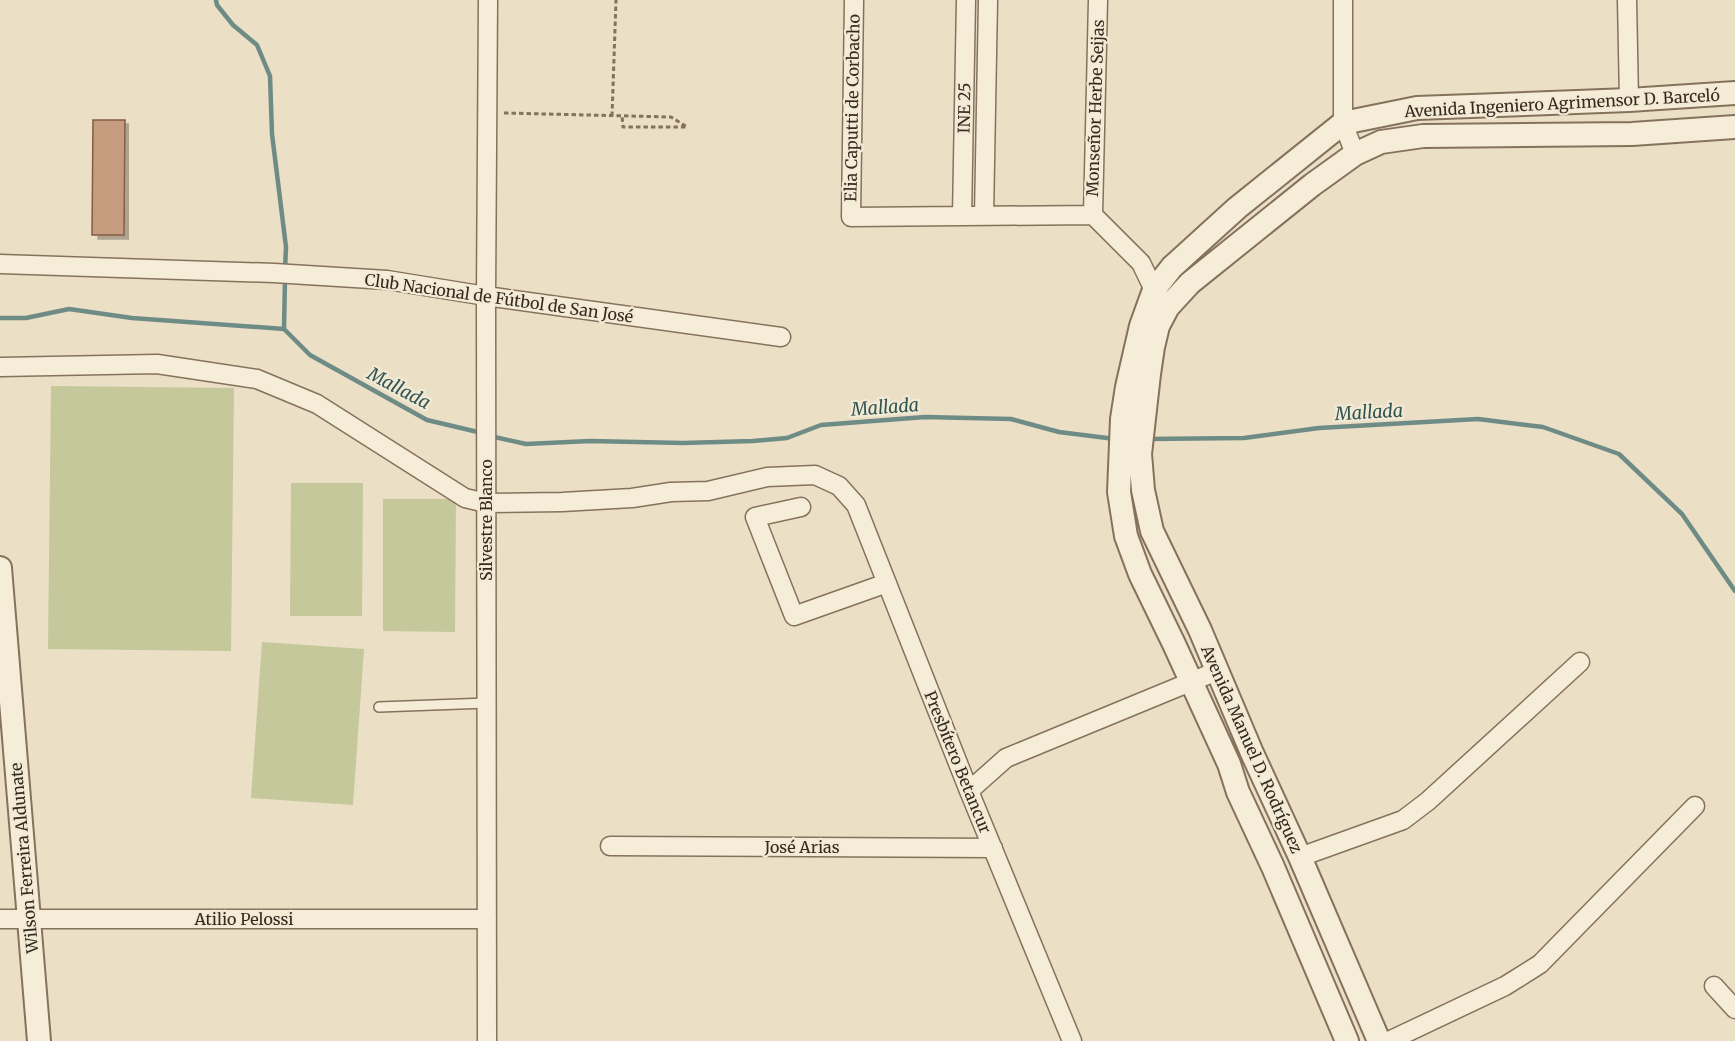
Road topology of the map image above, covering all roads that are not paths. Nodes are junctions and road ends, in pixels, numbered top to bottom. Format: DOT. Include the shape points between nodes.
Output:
graph roads {
  1 [pos="488,0"];
  2 [pos="854,0"];
  3 [pos="966,0"];
  4 [pos="988,0"];
  5 [pos="1098,0"];
  6 [pos="1343,0"];
  7 [pos="1627,0"];
  8 [pos="1735,93"];
  9 [pos="1629,100"];
  10 [pos="1343,123"];
  11 [pos="1735,127"];
  12 [pos="1355,154"];
  13 [pos="1093,215"];
  14 [pos="962,216"];
  15 [pos="984,216"];
  16 [pos="0,264"];
  17 [pos="1154,290"];
  18 [pos="486,296"];
  19 [pos="1168,307"];
  20 [pos="781,337"];
  21 [pos="0,367"];
  22 [pos="1132,419"];
  23 [pos="1130,453"];
  24 [pos="486,503"];
  25 [pos="801,507"];
  26 [pos="0,568"];
  27 [pos="887,583"];
  28 [pos="1580,662"];
  29 [pos="1217,671"];
  30 [pos="1190,682"];
  31 [pos="487,703"];
  32 [pos="379,707"];
  33 [pos="6,708"];
  34 [pos="969,791"];
  35 [pos="1695,806"];
  36 [pos="610,846"];
  37 [pos="993,848"];
  38 [pos="1300,857"];
  39 [pos="0,919"];
  40 [pos="28,919"];
  41 [pos="488,919"];
  42 [pos="1714,986"];
  43 [pos="1735,1009"];
  44 [pos="39,1041"];
  45 [pos="487,1041"];
  46 [pos="1072,1041"];
  47 [pos="1347,1041"];
  48 [pos="1379,1041"];
  49 [pos="1389,1041"];
  1 -- 18 [label="street, Silvestre Blanco"];
  2 -- 14 [label="street, Elia Caputti de Corbacho" via="851,217"];
  3 -- 14 [label="street, INE 25"];
  4 -- 15 [label="street, INE 25"];
  5 -- 13 [label="street, Monseñor Herbe Seijas"];
  6 -- 10 [label="street"];
  7 -- 9 [label="street"];
  8 -- 9 [label="street, Avenida Ingeniero Agrimensor D. Barceló"];
  9 -- 10 [label="street, Avenida Ingeniero Agrimensor D. Barceló" via="1417,108"];
  10 -- 12 [label="street"];
  10 -- 17 [label="street, Avenida Ingeniero Agrimensor D. Barceló" via="1237,208 1172,267"];
  11 -- 12 [label="street, Avenida Ingeniero Agrimensor D. Barceló" via="1632,134 1423,136 1381,142"];
  12 -- 19 [label="street, Avenida Ingeniero Agrimensor D. Barceló" via="1190,283"];
  13 -- 15 [label="street"];
  13 -- 17 [label="street" via="1141,263"];
  14 -- 15 [label="street"];
  16 -- 18 [label="street, Club Nacional de Fútbol de San José" via="387,280"];
  17 -- 19 [label="street"];
  17 -- 22 [label="street, Avenida Ingeniero Agrimensor D. Barceló" via="1127,387"];
  18 -- 20 [label="street, Club Nacional de Fútbol de San José"];
  18 -- 24 [label="street, Silvestre Blanco"];
  19 -- 22 [label="street, Avenida Ingeniero Agrimensor D. Barceló" via="1158,326"];
  21 -- 24 [label="street" via="157,364 256,379 317,404 465,498"];
  22 -- 23 [label="street, Avenida Ingeniero Agrimensor D. Barceló"];
  23 -- 29 [label="street, Avenida Manuel D. Rodríguez" via="1152,531"];
  23 -- 30 [label="street, Avenida Manuel D. Rodríguez" via="1119,492 1126,536"];
  24 -- 27 [label="street, Presbítero Betancur" via="632,498 708,490 767,477 815,475 839,486 856,505"];
  24 -- 31 [label="street, Silvestre Blanco"];
  25 -- 27 [label="street" via="755,517 794,616"];
  26 -- 33 [label="street, Wilson Ferreira Aldunate"];
  27 -- 34 [label="street, Presbítero Betancur"];
  28 -- 38 [label="street" via="1428,801 1402,820"];
  29 -- 30 [label="street"];
  29 -- 38 [label="street, Avenida Manuel D. Rodríguez"];
  30 -- 34 [label="street" via="1006,758"];
  30 -- 47 [label="street, Avenida Manuel D. Rodríguez"];
  31 -- 32 [label="lane"];
  31 -- 41 [label="street, Silvestre Blanco"];
  33 -- 40 [label="street, Wilson Ferreira Aldunate"];
  34 -- 37 [label="street, Presbítero Betancur"];
  35 -- 49 [label="street" via="1540,964 1505,986"];
  36 -- 37 [label="street, José Arias"];
  37 -- 46 [label="street, Presbítero Betancur"];
  38 -- 48 [label="street, Avenida Manuel D. Rodríguez"];
  39 -- 40 [label="street, Atilio Pelossi"];
  40 -- 41 [label="street, Atilio Pelossi"];
  40 -- 44 [label="street, Wilson Ferreira Aldunate"];
  41 -- 45 [label="street, Silvestre Blanco"];
  42 -- 43 [label="street"];
}
